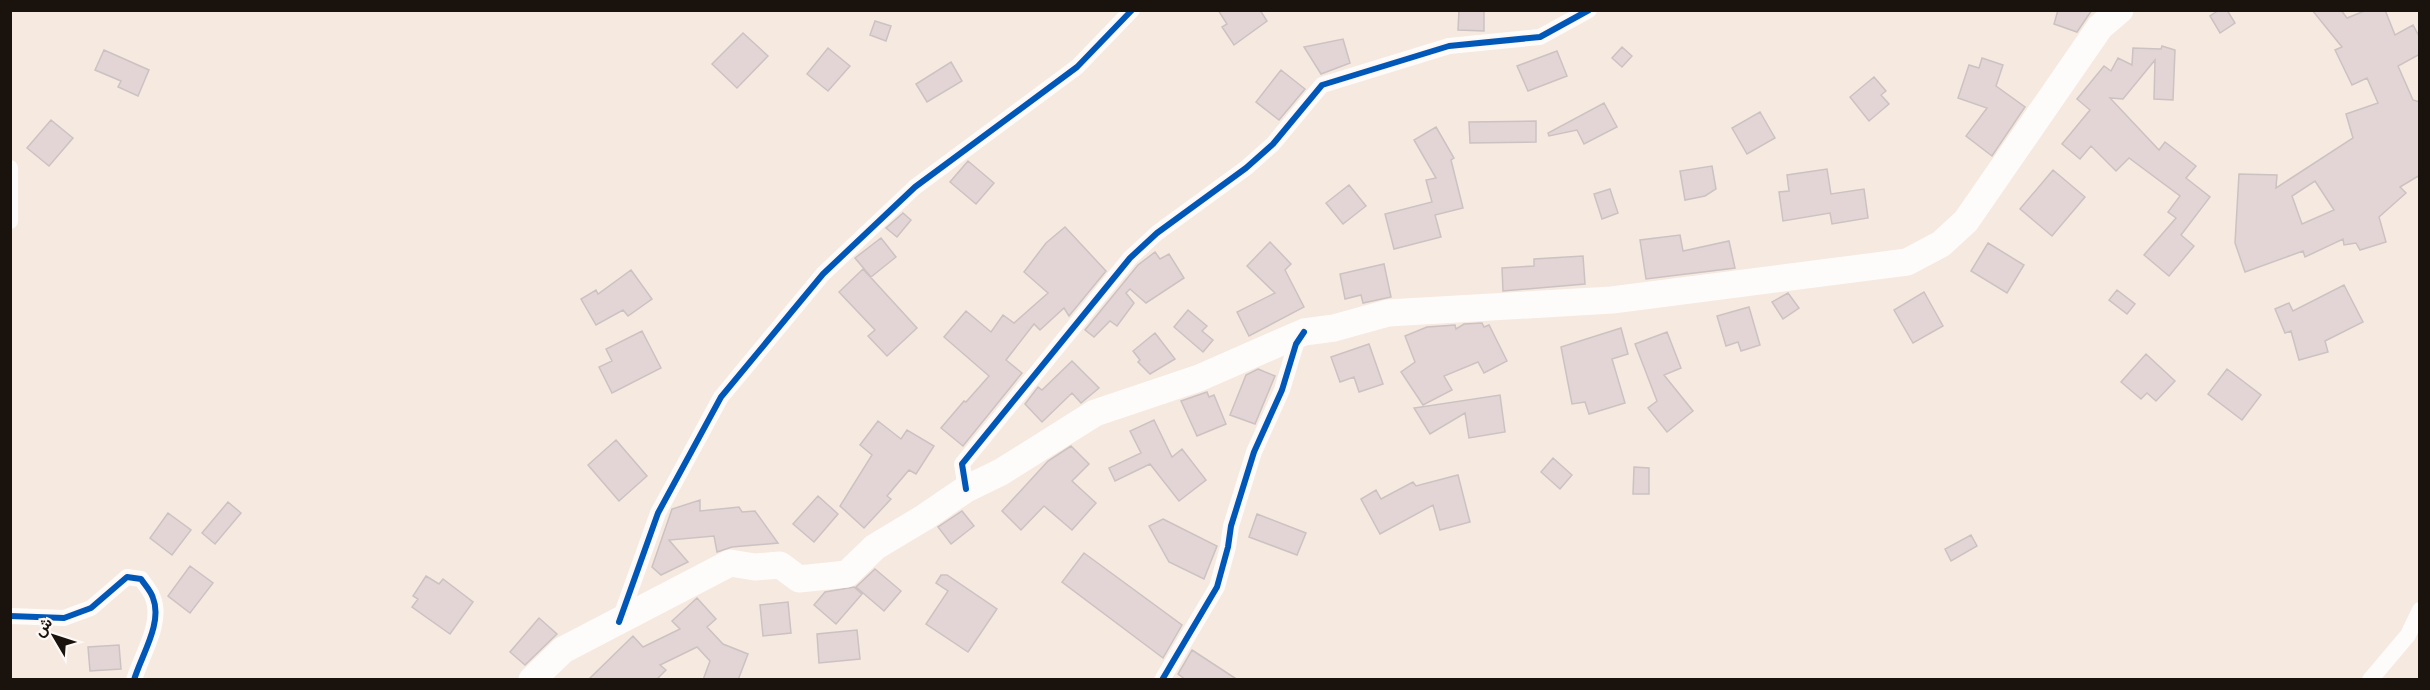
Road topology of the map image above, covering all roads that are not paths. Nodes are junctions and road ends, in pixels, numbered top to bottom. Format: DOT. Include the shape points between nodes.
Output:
graph roads {
  1 [pos="1132,10"];
  2 [pos="1589,10"];
  3 [pos="2120,10"];
  4 [pos="10,168"];
  5 [pos="10,221"];
  6 [pos="1304,333"];
  7 [pos="966,489"];
  8 [pos="2420,610"];
  9 [pos="10,616"];
  10 [pos="619,622"];
  11 [pos="134,680"];
  12 [pos="532,680"];
  13 [pos="1162,680"];
  14 [pos="2370,680"];
  1 -- 10 [label="street" via="1077,67 915,187 823,274 721,397 658,513"];
  2 -- 7 [label="street" via="1540,37 1449,46 1322,85 1273,144 1157,232 1130,258 962,464"];
  3 -- 6 [label="main road" via="2100,27 1966,221 1941,244 1907,262 1612,300 1388,313"];
  4 -- 5 [label="street"];
  6 -- 7 [label="main road" via="1199,378 1095,413 1001,472"];
  6 -- 13 [label="street" via="1254,452 1217,587"];
  7 -- 10 [label="main road" via="875,547 847,574 799,579 780,566 730,563"];
  8 -- 14 [label="street" via="2408,635"];
  9 -- 11 [label="street" via="64,618 92,608 127,577 141,579 156,607 152,633"];
  10 -- 12 [label="main road" via="563,650"];
}
